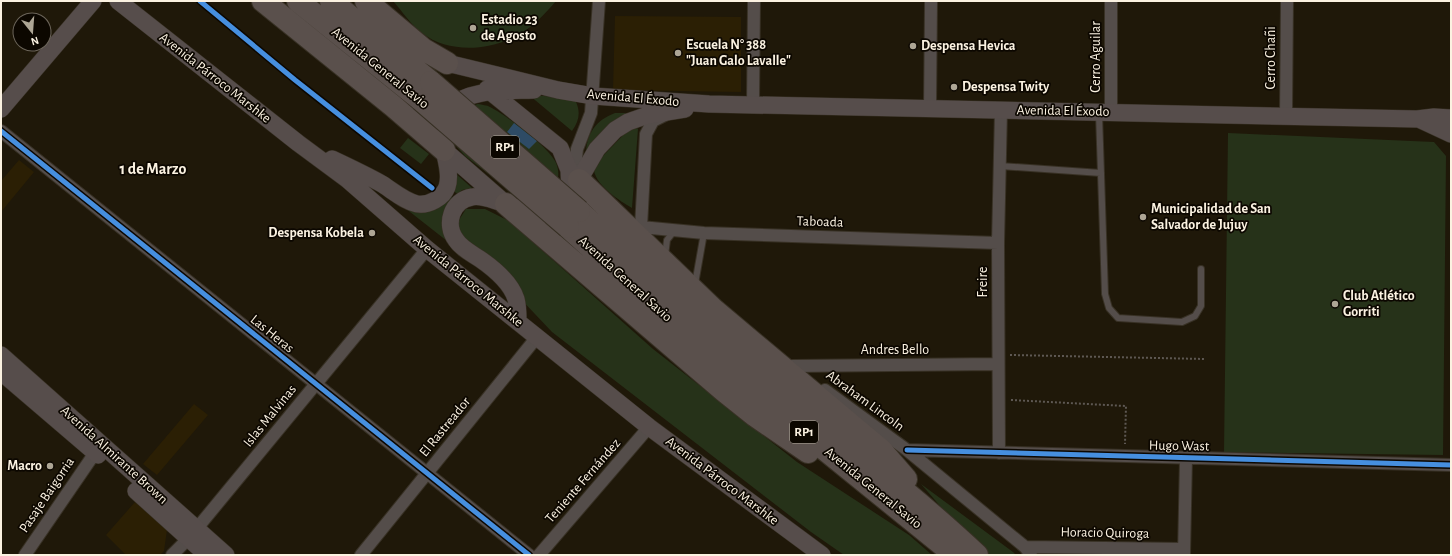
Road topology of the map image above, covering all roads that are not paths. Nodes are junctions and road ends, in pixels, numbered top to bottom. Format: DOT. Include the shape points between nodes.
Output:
graph roads {
  1 [pos="93,1"];
  2 [pos="118,1"];
  3 [pos="263,1"];
  4 [pos="298,1"];
  5 [pos="366,1"];
  6 [pos="599,1"];
  7 [pos="754,1"];
  8 [pos="931,1"];
  9 [pos="1111,1"];
  10 [pos="1287,1"];
  11 [pos="337,6"];
  12 [pos="447,63"];
  13 [pos="558,90"];
  14 [pos="493,93"];
  15 [pos="593,96"];
  16 [pos="709,104"];
  17 [pos="753,104"];
  18 [pos="930,108"];
  19 [pos="1,109"];
  20 [pos="682,109"];
  21 [pos="1001,110"];
  22 [pos="1105,112"];
  23 [pos="1286,115"];
  24 [pos="1451,118"];
  25 [pos="1417,119"];
  26 [pos="1,131"];
  27 [pos="1451,134"];
  28 [pos="298,143"];
  29 [pos="444,150"];
  30 [pos="1000,166"];
  31 [pos="1101,173"];
  32 [pos="573,178"];
  33 [pos="506,204"];
  34 [pos="675,230"];
  35 [pos="639,232"];
  36 [pos="704,233"];
  37 [pos="998,242"];
  38 [pos="428,250"];
  39 [pos="1201,269"];
  40 [pos="679,273"];
  41 [pos="663,301"];
  42 [pos="518,321"];
  43 [pos="537,337"];
  44 [pos="1,355"];
  45 [pos="998,359"];
  46 [pos="792,366"];
  47 [pos="1,372"];
  48 [pos="316,384"];
  49 [pos="649,427"];
  50 [pos="98,448"];
  51 [pos="907,450"];
  52 [pos="999,453"];
  53 [pos="1186,458"];
  54 [pos="1451,464"];
  55 [pos="427,474"];
  56 [pos="902,513"];
  57 [pos="193,533"];
  58 [pos="953,533"];
  59 [pos="1028,551"];
  60 [pos="1184,552"];
  61 [pos="817,554"];
  62 [pos="25,555"];
  63 [pos="172,555"];
  64 [pos="207,555"];
  65 [pos="226,555"];
  66 [pos="361,555"];
  67 [pos="529,555"];
  68 [pos="539,555"];
  69 [pos="955,555"];
  70 [pos="977,555"];
  1 -- 19 [label="main road"];
  2 -- 28 [label="main road, Avenida Párroco Marshke"];
  3 -- 29 [label="highway"];
  4 -- 41 [label="highway, Avenida General Savio / RP1, bridge" via="421,100 568,227"];
  5 -- 12 [label="highway" via="423,48"];
  6 -- 15 [label="street"];
  7 -- 17 [label="street"];
  8 -- 18 [label="street"];
  9 -- 22 [label="street, Cerro Aguilar"];
  10 -- 23 [label="street, Cerro Chañi"];
  11 -- 41 [label="highway, Avenida General Savio / RP1, bridge" via="449,97 579,211"];
  12 -- 13 [label="main road, Avenida El Éxodo"];
  12 -- 14 [label="main road"];
  13 -- 14 [label="main road, Avenida El Éxodo"];
  13 -- 15 [label="main road, Avenida El Éxodo"];
  14 -- 29 [label="main road, Avenida El Éxodo" via="469,96 448,108 441,122"];
  14 -- 32 [label="main road" via="560,148"];
  15 -- 16 [label="main road, Avenida El Éxodo"];
  15 -- 32 [label="street" via="591,113 577,149"];
  16 -- 17 [label="main road, Avenida El Éxodo"];
  16 -- 20 [label="main road, Avenida El Éxodo"];
  17 -- 18 [label="main road, Avenida El Éxodo"];
  18 -- 21 [label="main road, Avenida El Éxodo"];
  20 -- 32 [label="main road, Avenida El Éxodo" via="648,115 628,122 597,149"];
  20 -- 35 [label="street" via="653,122 646,134"];
  21 -- 22 [label="main road, Avenida El Éxodo"];
  21 -- 30 [label="street, Freire"];
  22 -- 23 [label="main road, Avenida El Éxodo"];
  22 -- 31 [label="lane"];
  23 -- 25 [label="main road, Avenida El Éxodo"];
  24 -- 25 [label="main road, Avenida El Éxodo"];
  25 -- 27 [label="main road, Avenida El Éxodo"];
  26 -- 48 [label="street, Las Heras"];
  28 -- 29 [label="main road, Avenida El Éxodo" via="418,204 431,202 446,189 448,171"];
  28 -- 38 [label="main road, Avenida Párroco Marshke" via="348,180"];
  29 -- 33 [label="main road"];
  30 -- 31 [label="lane"];
  30 -- 37 [label="street, Freire"];
  31 -- 39 [label="lane" via="1105,294 1109,308 1118,318 1182,322 1195,316 1201,306"];
  32 -- 33 [label="main road, Avenida El Éxodo" via="562,206 548,215 526,212"];
  32 -- 35 [label="highway"];
  33 -- 42 [label="main road" via="479,196 466,198 453,210 450,226 456,241 500,275 514,294 517,300"];
  33 -- 56 [label="highway" via="754,415"];
  34 -- 35 [label="street, Taboada"];
  34 -- 36 [label="street, Taboada"];
  34 -- 40 [label="lane" via="668,240"];
  35 -- 40 [label="highway"];
  36 -- 37 [label="street, Taboada"];
  36 -- 40 [label="lane"];
  37 -- 45 [label="street, Freire"];
  38 -- 42 [label="main road, Avenida Párroco Marshke"];
  38 -- 48 [label="street, Islas Malvinas"];
  40 -- 46 [label="street, Abraham Lincoln"];
  40 -- 58 [label="highway" via="750,340 881,450"];
  41 -- 56 [label="highway, Avenida General Savio / RP1" via="750,389"];
  41 -- 58 [label="highway, Avenida General Savio / RP1" via="882,472"];
  42 -- 43 [label="main road, Avenida Párroco Marshke"];
  43 -- 49 [label="main road, Avenida Párroco Marshke"];
  43 -- 55 [label="street, El Rastreador"];
  44 -- 50 [label="main road, Avenida Almirante Brown"];
  45 -- 46 [label="street, Andres Bello"];
  45 -- 52 [label="street, Freire"];
  46 -- 51 [label="street, Abraham Lincoln"];
  47 -- 50 [label="main road, Avenida Almirante Brown"];
  48 -- 55 [label="street, Las Heras"];
  48 -- 57 [label="street, Islas Malvinas"];
  49 -- 61 [label="main road, Avenida Párroco Marshke"];
  49 -- 68 [label="street, Teniente Fernández"];
  50 -- 57 [label="main road, Avenida Almirante Brown"];
  50 -- 62 [label="street, Pasaje Baigorria"];
  51 -- 52 [label="street, Hugo Wast"];
  51 -- 59 [label="street, Abraham Lincoln"];
  52 -- 53 [label="street, Hugo Wast"];
  53 -- 54 [label="street, Hugo Wast"];
  53 -- 60 [label="street"];
  55 -- 66 [label="street, El Rastreador"];
  55 -- 67 [label="street, Las Heras"];
  56 -- 69 [label="highway, Avenida General Savio / RP1"];
  57 -- 63 [label="street, Islas Malvinas"];
  57 -- 64 [label="main road, Avenida Almirante Brown"];
  57 -- 65 [label="main road, Avenida Almirante Brown"];
  58 -- 70 [label="highway, Avenida General Savio / RP1"];
  59 -- 60 [label="street, Horacio Quiroga"];
}
